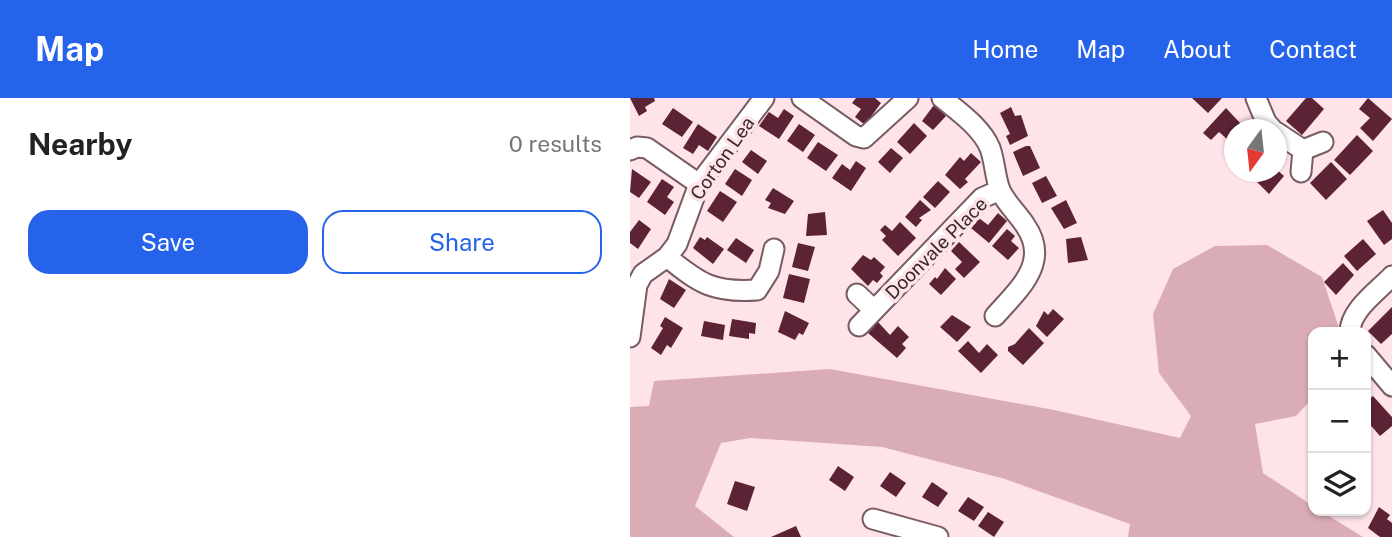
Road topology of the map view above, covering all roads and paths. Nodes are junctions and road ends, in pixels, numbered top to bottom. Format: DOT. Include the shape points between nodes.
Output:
graph roads {
  1 [pos="764,98"];
  2 [pos="802,98"];
  3 [pos="908,98"];
  4 [pos="942,98"];
  5 [pos="1256,98"];
  6 [pos="1265,119"];
  7 [pos="1287,139"];
  8 [pos="1323,142"];
  9 [pos="630,150"];
  10 [pos="1303,150"];
  11 [pos="1301,172"];
  12 [pos="699,184"];
  13 [pos="1000,190"];
  14 [pos="774,249"];
  15 [pos="667,257"];
  16 [pos="1392,276"];
  17 [pos="857,294"];
  18 [pos="874,310"];
  19 [pos="995,316"];
  20 [pos="859,326"];
  21 [pos="1352,327"];
  22 [pos="630,337"];
  23 [pos="1371,361"];
  24 [pos="1392,386"];
  25 [pos="873,519"];
  26 [pos="938,537"];
  1 -- 12 [label="street, Corton Lea"];
  2 -- 3 [label="street" via="864,138"];
  4 -- 13 [label="street, Doonvale Place" via="989,145"];
  5 -- 6 [label="street"];
  7 -- 10 [label="street"];
  8 -- 10 [label="street"];
  9 -- 12 [label="street" via="647,148"];
  10 -- 11 [label="street"];
  12 -- 15 [label="street, Corton Lea" via="677,244"];
  13 -- 18 [label="street, Doonvale Place" via="982,198"];
  13 -- 19 [label="street, Doonvale Place" via="1031,232 1035,259 1030,276"];
  14 -- 15 [label="street" via="761,297 703,284"];
  15 -- 22 [label="street, Corton Lea" via="652,265 637,285"];
  16 -- 21 [label="street" via="1356,313"];
  17 -- 18 [label="street, Doonvale Place"];
  18 -- 20 [label="street, Doonvale Place"];
  23 -- 24 [label="street"];
  25 -- 26 [label="street"];
}
